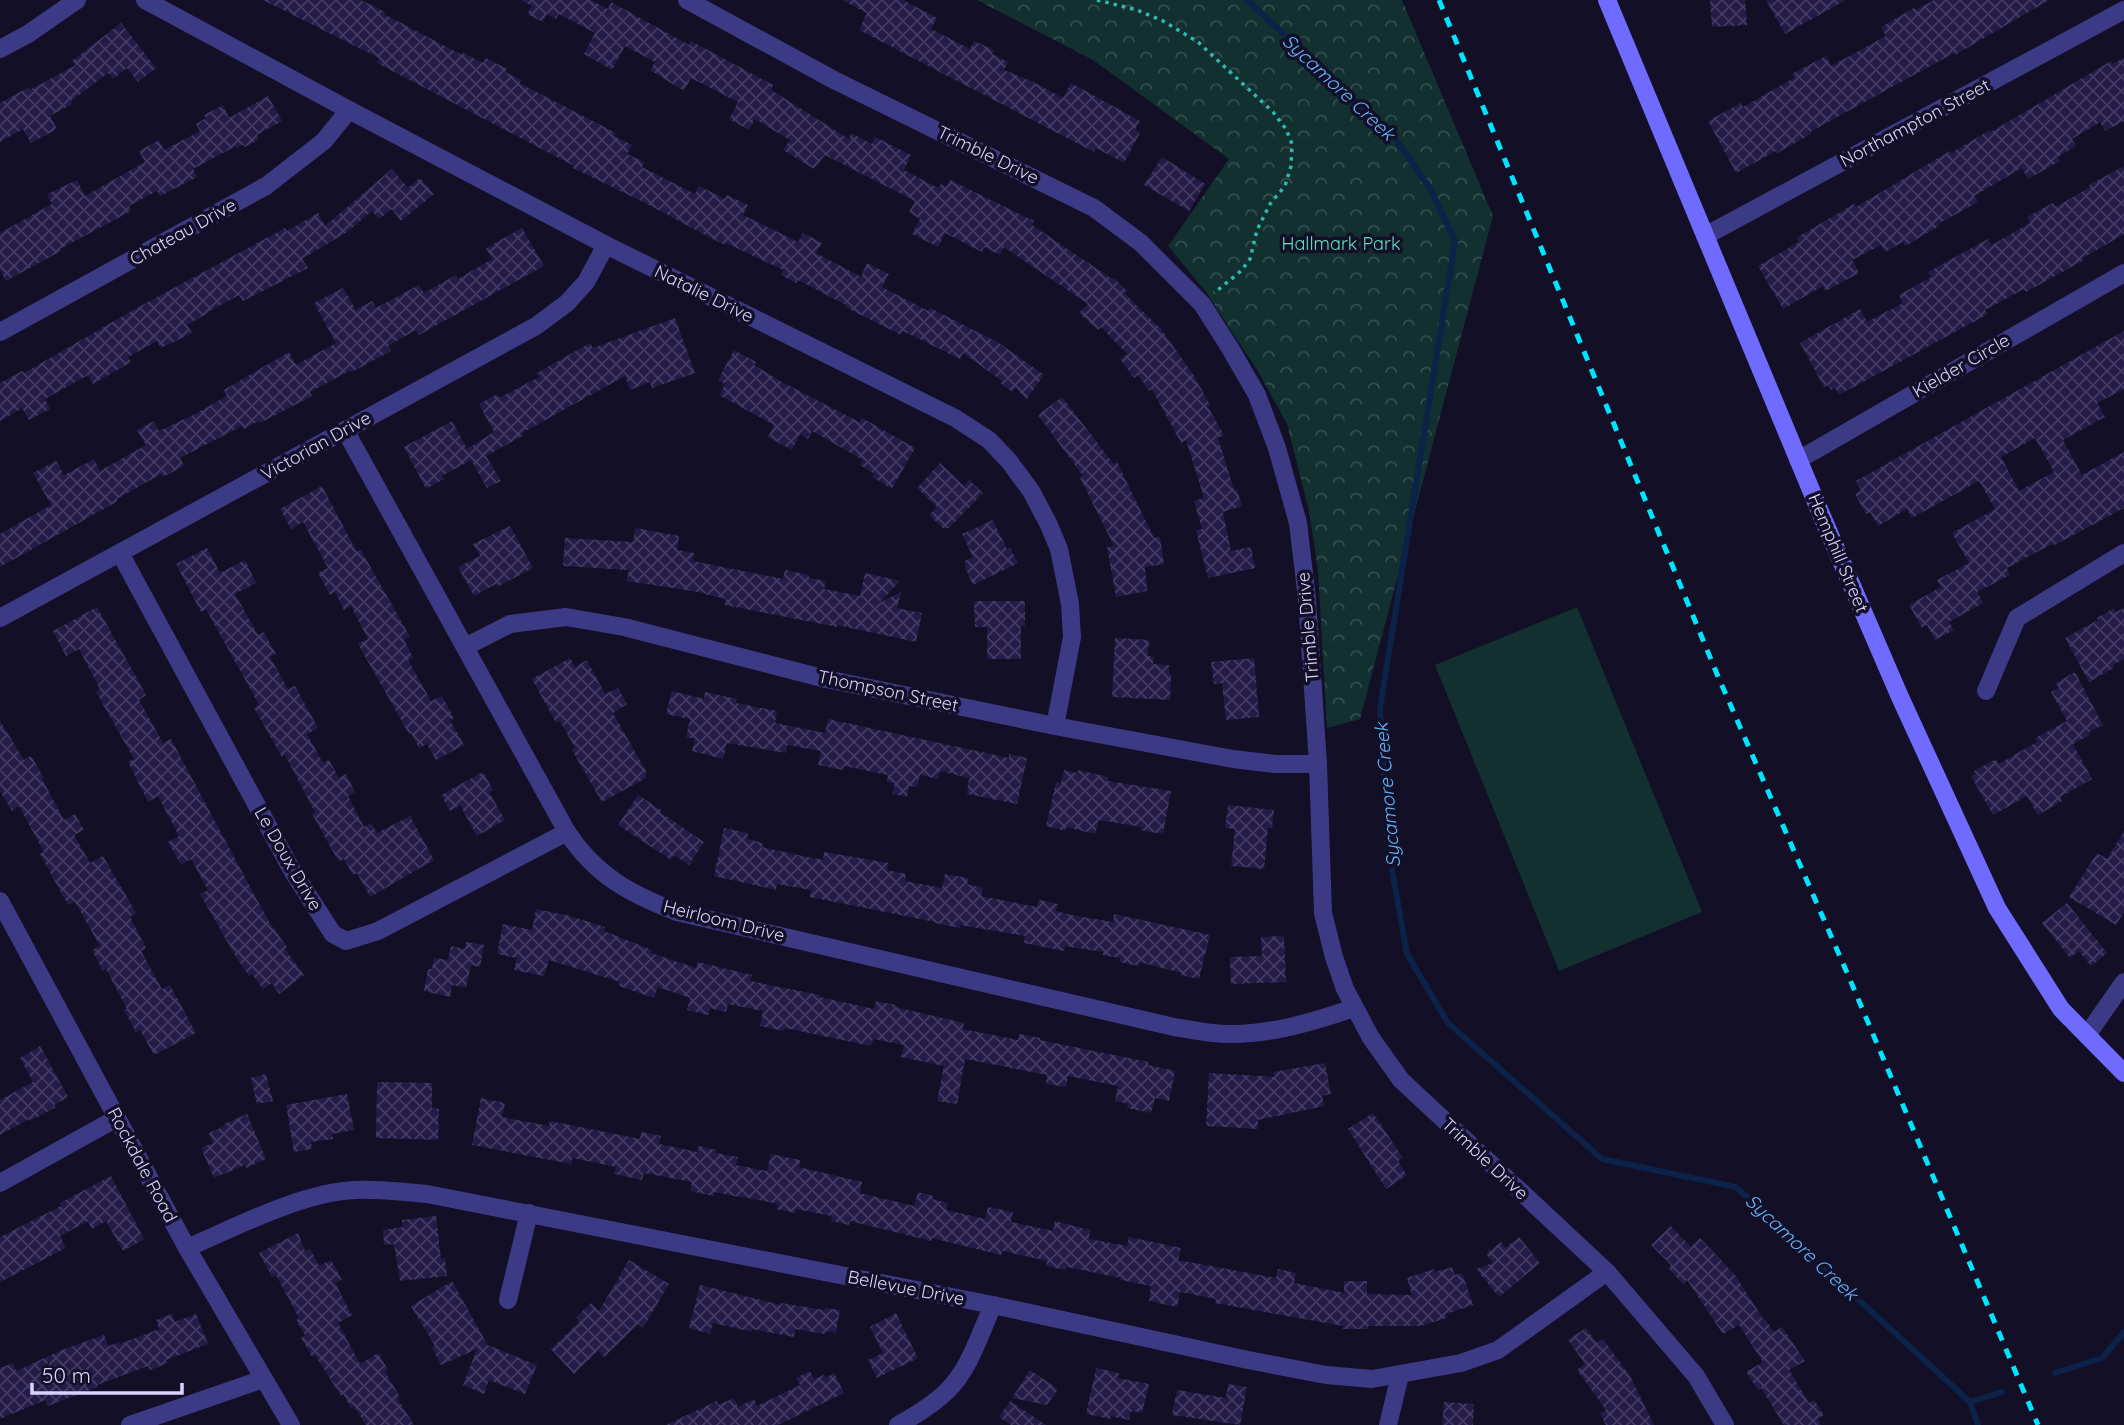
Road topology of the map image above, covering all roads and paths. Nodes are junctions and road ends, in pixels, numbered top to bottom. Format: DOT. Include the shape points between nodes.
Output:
graph roads {
  1 [pos="77,0"];
  2 [pos="145,0"];
  3 [pos="687,0"];
  4 [pos="1097,0"];
  5 [pos="1606,0"];
  6 [pos="2124,10"];
  7 [pos="0,49"];
  8 [pos="349,110"];
  9 [pos="1705,236"];
  10 [pos="606,245"];
  11 [pos="2124,273"];
  12 [pos="1202,304"];
  13 [pos="0,332"];
  14 [pos="345,429"];
  15 [pos="1798,460"];
  16 [pos="120,553"];
  17 [pos="2124,553"];
  18 [pos="0,618"];
  19 [pos="465,647"];
  20 [pos="1986,691"];
  21 [pos="1055,726"];
  22 [pos="1318,764"];
  23 [pos="567,832"];
  24 [pos="0,901"];
  25 [pos="2124,982"];
  26 [pos="1354,1008"];
  27 [pos="2087,1035"];
  28 [pos="2124,1073"];
  29 [pos="117,1118"];
  30 [pos="0,1183"];
  31 [pos="528,1213"];
  32 [pos="187,1248"];
  33 [pos="1607,1272"];
  34 [pos="508,1300"];
  35 [pos="993,1305"];
  36 [pos="1400,1375"];
  37 [pos="263,1379"];
  38 [pos="130,1425"];
  39 [pos="292,1425"];
  40 [pos="898,1425"];
  41 [pos="1388,1425"];
  42 [pos="1725,1425"];
  1 -- 7 [label="street"];
  2 -- 8 [label="street, Natalie Drive"];
  3 -- 12 [label="street, Trimble Drive" via="834,80 1094,208 1141,243"];
  4 -- 12 [label="path" via="1137,10 1198,42 1273,112 1292,144 1285,186 1257,230 1250,259"];
  5 -- 9 [label="street, Hemphill Street"];
  6 -- 9 [label="street, Northampton Street"];
  8 -- 10 [label="street, Natalie Drive"];
  8 -- 13 [label="street, Chateau Drive" via="324,141 266,186"];
  9 -- 15 [label="street, Hemphill Street"];
  10 -- 14 [label="street, Victorian Drive" via="586,282 536,326"];
  10 -- 21 [label="street, Natalie Drive" via="955,418 989,440 1009,461 1048,523 1059,549 1070,604 1072,636"];
  11 -- 15 [label="street, Kielder Circle"];
  12 -- 22 [label="street, Trimble Drive" via="1257,395 1298,523"];
  14 -- 16 [label="street, Victorian Drive"];
  14 -- 19 [label="street, Heirloom Drive"];
  15 -- 27 [label="street, Hemphill Street" via="1997,908 2061,1009"];
  16 -- 18 [label="street, Victorian Drive"];
  16 -- 23 [label="street, Le Doux Drive" via="293,872 333,934 346,941 378,931"];
  17 -- 20 [label="street" via="2017,618"];
  19 -- 21 [label="street, Thompson Street" via="510,624 566,617"];
  19 -- 23 [label="street, Heirloom Drive"];
  21 -- 22 [label="street, Thompson Street" via="1233,759"];
  22 -- 26 [label="street, Trimble Drive" via="1322,913"];
  23 -- 26 [label="street, Heirloom Drive" via="614,882 677,912 1174,1027 1240,1034 1314,1021"];
  24 -- 29 [label="street, Rockdale Road"];
  25 -- 27 [label="street"];
  26 -- 33 [label="street, Trimble Drive" via="1401,1080"];
  27 -- 28 [label="street, Hemphill Street"];
  29 -- 30 [label="street"];
  29 -- 32 [label="street, Rockdale Road"];
  31 -- 32 [label="street, Bellevue Drive" via="427,1194 355,1190 281,1208"];
  31 -- 34 [label="street"];
  31 -- 35 [label="street, Bellevue Drive"];
  32 -- 37 [label="street, Rockdale Road"];
  33 -- 36 [label="street, Bellevue Drive" via="1499,1350"];
  33 -- 42 [label="street, Trimble Drive" via="1696,1377"];
  35 -- 36 [label="street, Bellevue Drive" via="1326,1375 1372,1379"];
  35 -- 40 [label="street" via="949,1390"];
  36 -- 41 [label="street"];
  37 -- 38 [label="street"];
  37 -- 39 [label="street, Rockdale Road"];
}
